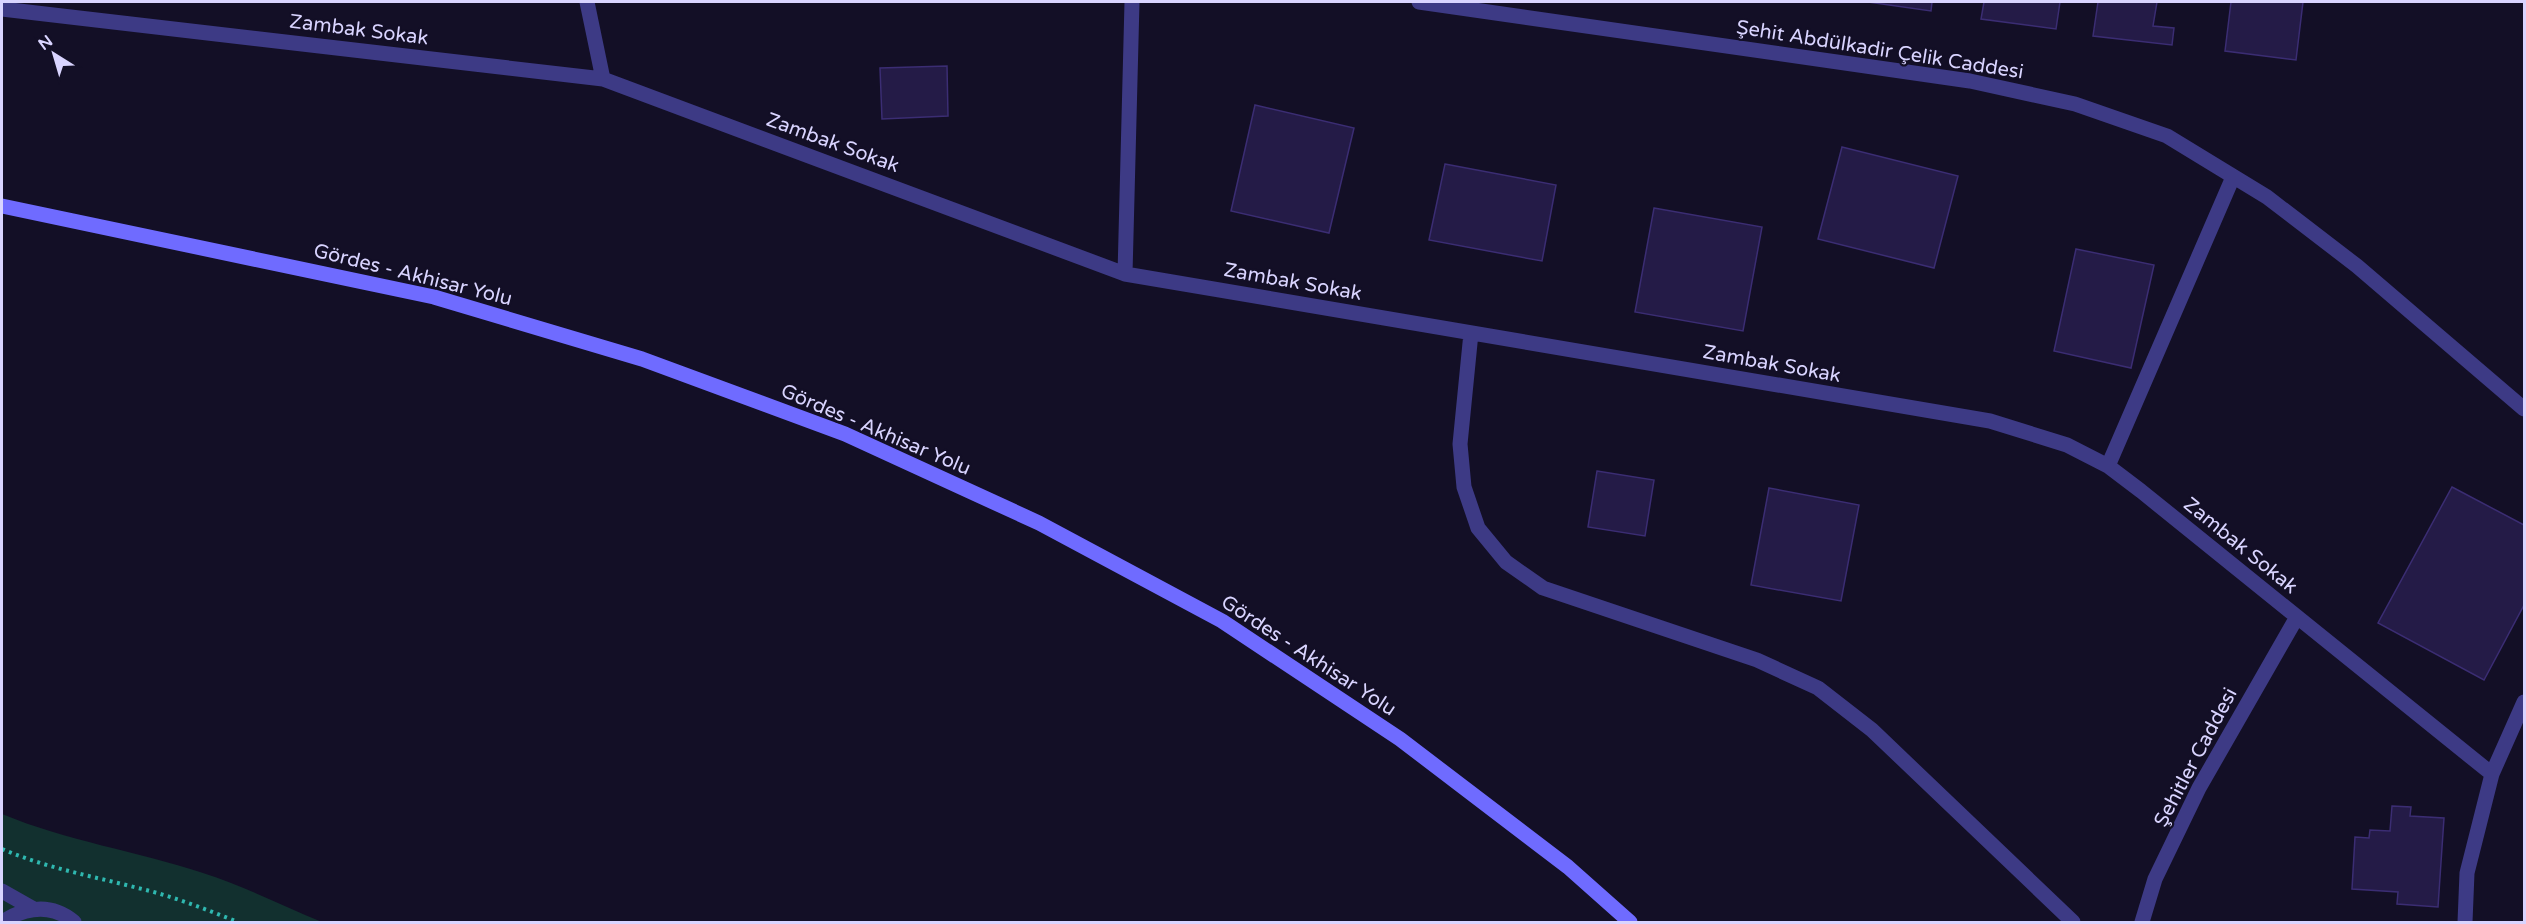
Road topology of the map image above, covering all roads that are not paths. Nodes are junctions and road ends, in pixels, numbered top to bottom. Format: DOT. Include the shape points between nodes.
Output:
graph roads {
  1 [pos="586,2"];
  2 [pos="1132,2"];
  3 [pos="1419,2"];
  4 [pos="2,9"];
  5 [pos="603,79"];
  6 [pos="2233,177"];
  7 [pos="2,206"];
  8 [pos="1125,274"];
  9 [pos="1471,333"];
  10 [pos="2524,409"];
  11 [pos="2108,466"];
  12 [pos="2296,617"];
  13 [pos="2524,702"];
  14 [pos="2492,774"];
  15 [pos="2,891"];
  16 [pos="32,908"];
  17 [pos="2,922"];
  18 [pos="74,922"];
  19 [pos="1630,922"];
  20 [pos="2073,922"];
  21 [pos="2142,922"];
  22 [pos="2465,922"];
  1 -- 5 [label="street"];
  2 -- 8 [label="street"];
  3 -- 6 [label="street, Şehit Abdülkadir Çelik Caddesi" via="1970,81 2075,104 2167,136"];
  4 -- 5 [label="street, Zambak Sokak"];
  5 -- 8 [label="street, Zambak Sokak"];
  6 -- 10 [label="street, Şehit Abdülkadir Çelik Caddesi" via="2267,197 2357,266"];
  6 -- 11 [label="street"];
  7 -- 19 [label="main road, Gördes - Akhisar Yolu" via="434,297 642,358 845,434 1039,523 1222,621 1400,739 1568,867"];
  8 -- 9 [label="street, Zambak Sokak"];
  9 -- 11 [label="street, Zambak Sokak" via="1990,421 2067,445"];
  9 -- 20 [label="street" via="1460,444 1464,488 1478,528 1506,562 1543,588 1757,660 1818,688 1872,730"];
  11 -- 12 [label="street, Zambak Sokak"];
  12 -- 14 [label="street, Zambak Sokak"];
  12 -- 21 [label="street, Şehitler Caddesi" via="2199,788 2155,879"];
  13 -- 14 [label="street"];
  14 -- 22 [label="street" via="2467,873"];
  15 -- 16 [label="street"];
  16 -- 17 [label="street"];
  16 -- 18 [label="street" via="50,910"];
}
